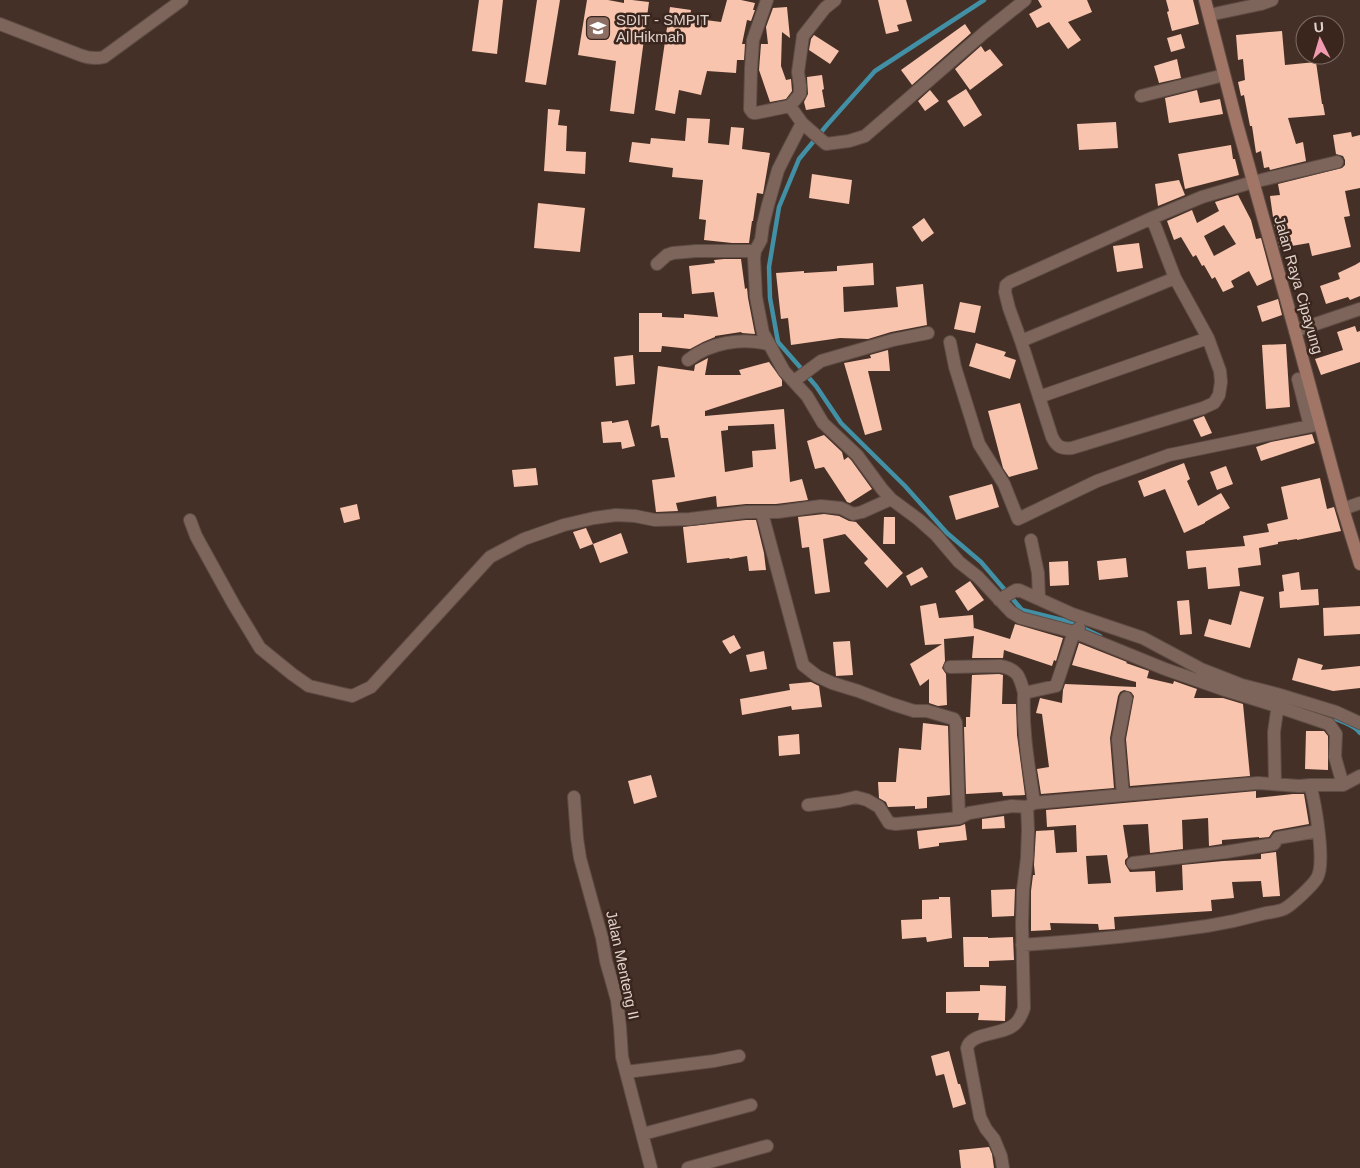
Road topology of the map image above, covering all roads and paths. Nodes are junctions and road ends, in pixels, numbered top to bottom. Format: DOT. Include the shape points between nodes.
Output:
graph roads {
  1 [pos="182,0"];
  2 [pos="767,0"];
  3 [pos="1025,0"];
  4 [pos="1205,0"];
  5 [pos="1272,0"];
  6 [pos="828,3"];
  7 [pos="1214,15"];
  8 [pos="0,24"];
  9 [pos="1224,75"];
  10 [pos="1141,96"];
  11 [pos="790,106"];
  12 [pos="806,127"];
  13 [pos="1337,162"];
  14 [pos="1253,182"];
  15 [pos="1152,218"];
  16 [pos="755,251"];
  17 [pos="657,264"];
  18 [pos="1175,278"];
  19 [pos="1360,309"];
  20 [pos="1296,331"];
  21 [pos="928,333"];
  22 [pos="1208,338"];
  23 [pos="1021,341"];
  24 [pos="950,342"];
  25 [pos="768,344"];
  26 [pos="688,360"];
  27 [pos="1298,379"];
  28 [pos="794,381"];
  29 [pos="1039,397"];
  30 [pos="1309,402"];
  31 [pos="1315,425"];
  32 [pos="891,499"];
  33 [pos="1360,502"];
  34 [pos="1343,509"];
  35 [pos="762,512"];
  36 [pos="190,520"];
  37 [pos="1032,540"];
  38 [pos="1358,547"];
  39 [pos="1360,564"];
  40 [pos="1006,596"];
  41 [pos="1038,599"];
  42 [pos="1081,626"];
  43 [pos="950,667"];
  44 [pos="1024,693"];
  45 [pos="1126,698"];
  46 [pos="1276,706"];
  47 [pos="1360,723"];
  48 [pos="1360,776"];
  49 [pos="1275,784"];
  50 [pos="1310,784"];
  51 [pos="1344,785"];
  52 [pos="1123,795"];
  53 [pos="574,797"];
  54 [pos="808,804"];
  55 [pos="1030,805"];
  56 [pos="959,818"];
  57 [pos="1318,831"];
  58 [pos="1132,863"];
  59 [pos="1022,945"];
  60 [pos="739,1056"];
  61 [pos="626,1072"];
  62 [pos="751,1105"];
  63 [pos="643,1134"];
  64 [pos="767,1146"];
  65 [pos="651,1168"];
  66 [pos="688,1168"];
  67 [pos="1003,1168"];
  1 -- 8 [label="street" via="100,58 80,55"];
  2 -- 11 [label="street" via="753,40 750,109 756,113"];
  3 -- 12 [label="street" via="865,136 826,144"];
  4 -- 7 [label="main road, Jalan Raya Cipayung"];
  5 -- 7 [label="street"];
  6 -- 11 [label="street" via="803,36 798,72 800,94"];
  7 -- 9 [label="main road, Jalan Raya Cipayung"];
  9 -- 10 [label="street"];
  9 -- 14 [label="main road, Jalan Raya Cipayung"];
  11 -- 12 [label="street"];
  12 -- 16 [label="street" via="778,170 762,240"];
  13 -- 14 [label="street"];
  14 -- 15 [label="street"];
  14 -- 20 [label="main road, Jalan Raya Cipayung"];
  15 -- 18 [label="street"];
  15 -- 23 [label="street" via="1006,285 1009,308"];
  16 -- 17 [label="street" via="673,253"];
  16 -- 25 [label="street" via="756,297"];
  18 -- 22 [label="street"];
  18 -- 23 [label="street"];
  19 -- 20 [label="street"];
  20 -- 30 [label="main road, Jalan Raya Cipayung"];
  21 -- 28 [label="street" via="821,361"];
  22 -- 29 [label="street"];
  22 -- 29 [label="street" via="1221,382 1214,403 1203,408 1063,449 1052,437"];
  23 -- 29 [label="street"];
  24 -- 31 [label="street" via="979,444 1004,484 1018,519 1097,480 1169,455"];
  25 -- 26 [label="street" via="737,341 721,344"];
  25 -- 28 [label="street"];
  27 -- 30 [label="street"];
  28 -- 32 [label="street" via="822,423 857,455"];
  30 -- 31 [label="main road, Jalan Raya Cipayung"];
  31 -- 34 [label="main road, Jalan Raya Cipayung"];
  32 -- 35 [label="street" via="853,514 841,508 821,506"];
  32 -- 40 [label="street" via="936,535 959,562"];
  33 -- 34 [label="street"];
  34 -- 38 [label="main road, Jalan Raya Cipayung"];
  35 -- 36 [label="street" via="664,520 636,516 594,518 524,538 490,557 372,687 352,696 309,686 260,648"];
  35 -- 56 [label="street" via="803,665 832,683 892,704 954,719"];
  37 -- 41 [label="street" via="1038,573"];
  38 -- 39 [label="main road, Jalan Raya Cipayung"];
  40 -- 41 [label="street" via="1019,590"];
  40 -- 42 [label="street" via="1011,612 1021,618"];
  41 -- 42 [label="street"];
  42 -- 44 [label="street" via="1056,686"];
  42 -- 46 [label="street" via="1165,669"];
  42 -- 47 [label="street" via="1144,638 1200,669 1242,685 1336,712"];
  43 -- 44 [label="street" via="1007,667 1017,673"];
  44 -- 55 [label="street"];
  45 -- 52 [label="street" via="1118,739"];
  46 -- 49 [label="street"];
  46 -- 51 [label="street" via="1329,724 1336,734 1335,757"];
  48 -- 51 [label="street"];
  49 -- 50 [label="street"];
  49 -- 52 [label="street"];
  50 -- 51 [label="street"];
  50 -- 57 [label="street"];
  52 -- 55 [label="street"];
  53 -- 61 [label="street, Jalan Menteng II" via="580,858 617,1000"];
  54 -- 56 [label="street" via="856,797 879,807 892,823"];
  55 -- 56 [label="street" via="994,808"];
  55 -- 59 [label="street"];
  57 -- 58 [label="street" via="1278,838 1274,844"];
  57 -- 59 [label="street" via="1321,855 1318,877 1285,908 1229,922 1157,933"];
  59 -- 67 [label="street" via="1024,1008 1021,1016 1011,1028 974,1039 967,1048 980,1117 994,1139"];
  60 -- 61 [label="street"];
  61 -- 63 [label="street, Jalan Menteng II"];
  62 -- 63 [label="street"];
  63 -- 65 [label="street, Jalan Menteng II"];
  64 -- 66 [label="street"];
}
